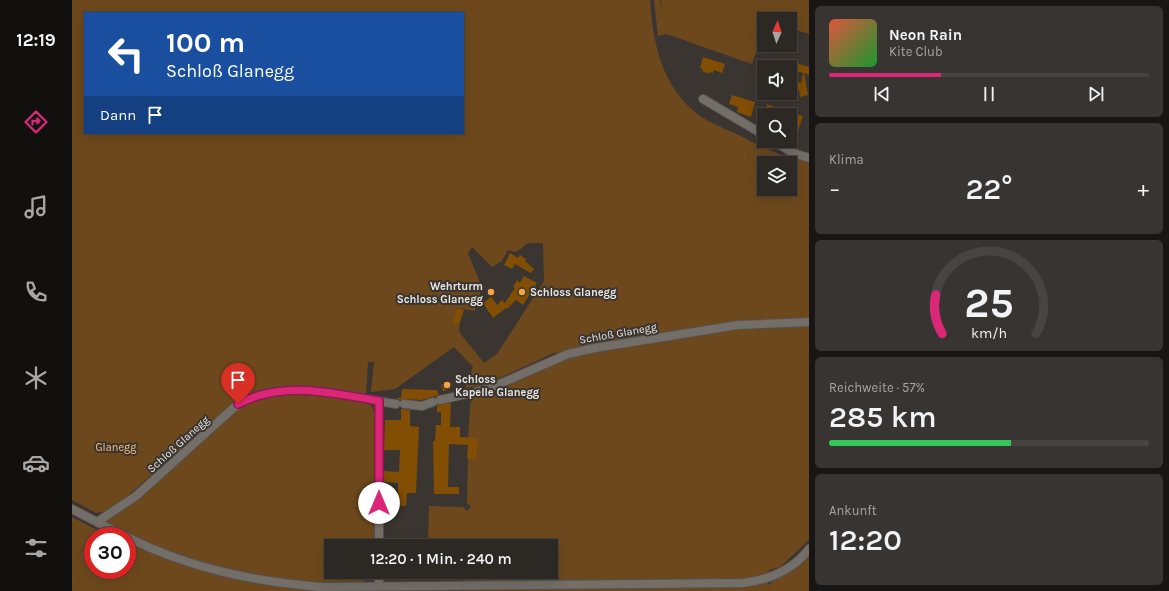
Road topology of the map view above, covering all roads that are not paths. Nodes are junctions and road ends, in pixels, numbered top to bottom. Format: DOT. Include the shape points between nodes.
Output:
graph roads {
  1 [pos="703,99"];
  2 [pos="757,131"];
  3 [pos="785,148"];
  4 [pos="809,158"];
  5 [pos="809,322"];
  6 [pos="379,401"];
  7 [pos="72,509"];
  8 [pos="97,522"];
  9 [pos="107,527"];
  10 [pos="379,539"];
  11 [pos="136,541"];
  12 [pos="809,549"];
  13 [pos="379,579"];
  14 [pos="379,586"];
  1 -- 2 [label="street"];
  3 -- 4 [label="street"];
  5 -- 6 [label="street, Schloß Glanegg" via="738,325 595,348 568,354 488,390 422,406"];
  6 -- 8 [label="street, Schloß Glanegg" via="329,392 299,390 275,391 250,398 238,404 136,496"];
  6 -- 10 [label="street"];
  7 -- 8 [label="street"];
  8 -- 9 [label="street"];
  11 -- 14 [label="street" via="177,559 245,578 320,587"];
  12 -- 14 [label="street" via="780,573 743,583"];
  13 -- 14 [label="street"];
}
